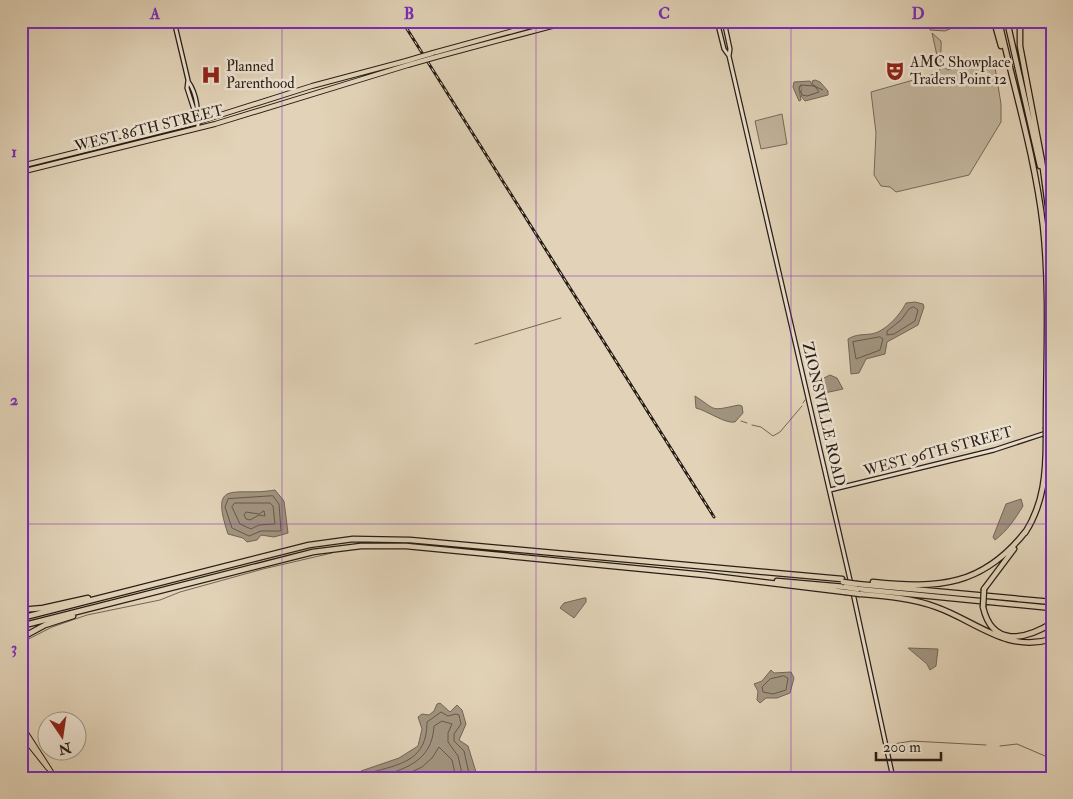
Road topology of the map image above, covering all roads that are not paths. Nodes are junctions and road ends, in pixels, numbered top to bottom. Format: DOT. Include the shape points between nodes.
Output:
graph roads {
  1 [pos="174,21"];
  2 [pos="549,21"];
  3 [pos="571,21"];
  4 [pos="721,21"];
  5 [pos="994,21"];
  6 [pos="999,21"];
  7 [pos="1007,21"];
  8 [pos="1020,21"];
  9 [pos="434,55"];
  10 [pos="729,56"];
  11 [pos="407,63"];
  12 [pos="336,79"];
  13 [pos="320,90"];
  14 [pos="1015,96"];
  15 [pos="198,122"];
  16 [pos="198,128"];
  17 [pos="21,166"];
  18 [pos="21,172"];
  19 [pos="1046,192"];
  20 [pos="1052,237"];
  21 [pos="1048,432"];
  22 [pos="830,490"];
  23 [pos="1026,531"];
  24 [pos="844,585"];
  25 [pos="143,587"];
  26 [pos="858,587"];
  27 [pos="129,599"];
  28 [pos="1052,602"];
  29 [pos="1052,608"];
  30 [pos="21,610"];
  31 [pos="21,618"];
  32 [pos="1052,623"];
  33 [pos="21,626"];
  34 [pos="21,638"];
  35 [pos="1052,639"];
  36 [pos="21,725"];
  37 [pos="21,734"];
  38 [pos="49,768"];
  39 [pos="55,778"];
  40 [pos="893,778"];
  1 -- 15 [label="main road" via="188,80 187,88"];
  2 -- 9 [label="main road, WEST 86TH STREET"];
  3 -- 9 [label="main road, WEST 86TH STREET"];
  4 -- 10 [label="main road, ZIONSVILLE ROAD" via="724,49"];
  4 -- 10 [label="main road, ZIONSVILLE ROAD" via="725,26"];
  5 -- 14 [label="highway"];
  6 -- 14 [label="highway"];
  7 -- 19 [label="highway"];
  8 -- 19 [label="highway" via="1020,46"];
  9 -- 11 [label="main road, WEST 86TH STREET, bridge"];
  10 -- 22 [label="main road, ZIONSVILLE ROAD"];
  11 -- 12 [label="main road, WEST 86TH STREET"];
  11 -- 13 [label="main road, WEST 86TH STREET"];
  12 -- 13 [label="main road"];
  12 -- 15 [label="main road, WEST 86TH STREET"];
  13 -- 16 [label="main road, WEST 86TH STREET"];
  14 -- 21 [label="highway" via="1036,179 1044,243"];
  15 -- 16 [label="main road"];
  15 -- 17 [label="main road, WEST 86TH STREET"];
  16 -- 18 [label="main road, WEST 86TH STREET"];
  19 -- 20 [label="highway"];
  21 -- 22 [label="main road, WEST 96TH STREET" via="994,450"];
  21 -- 23 [label="highway" via="1044,488"];
  22 -- 40 [label="main road, ZIONSVILLE ROAD"];
  23 -- 26 [label="highway" via="995,563 959,581 927,586"];
  23 -- 32 [label="highway, bridge" via="984,590 982,607 991,625 1010,636 1030,636"];
  24 -- 25 [label="highway" via="774,574 402,539 353,539 301,547"];
  24 -- 26 [label="highway, bridge"];
  24 -- 26 [label="highway, bridge"];
  24 -- 27 [label="highway" via="763,581 406,546 353,546 306,553"];
  25 -- 30 [label="highway"];
  25 -- 31 [label="highway"];
  26 -- 28 [label="highway"];
  26 -- 29 [label="highway"];
  26 -- 35 [label="highway" via="931,605 1010,642"];
  27 -- 33 [label="highway"];
  27 -- 34 [label="highway" via="49,623"];
  36 -- 38 [label="main road"];
  37 -- 38 [label="main road"];
  38 -- 39 [label="main road"];
}
